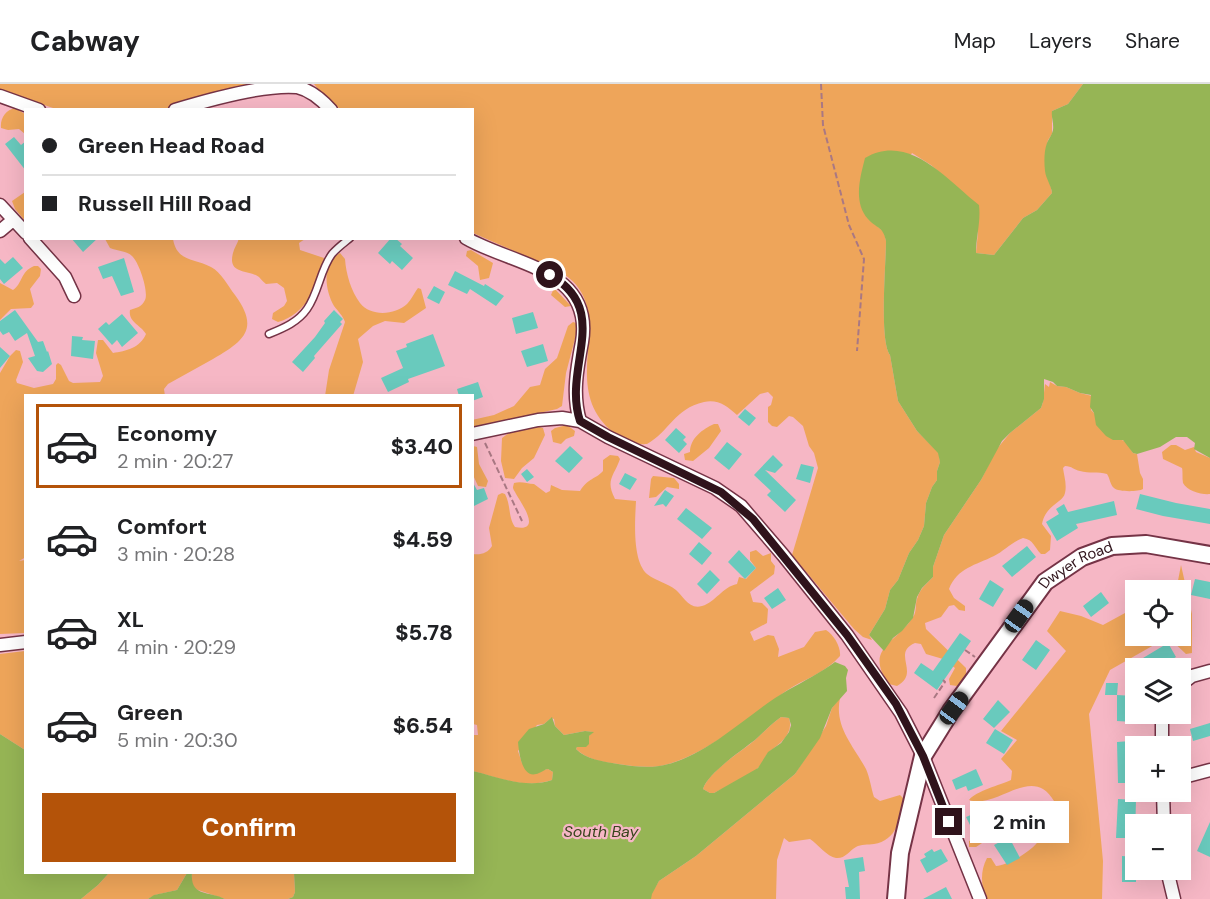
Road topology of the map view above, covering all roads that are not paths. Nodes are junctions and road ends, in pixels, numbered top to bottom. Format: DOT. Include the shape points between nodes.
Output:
graph roads {
  1 [pos="0,96"];
  2 [pos="33,108"];
  3 [pos="182,108"];
  4 [pos="329,108"];
  5 [pos="0,205"];
  6 [pos="13,220"];
  7 [pos="0,231"];
  8 [pos="24,231"];
  9 [pos="32,240"];
  10 [pos="348,240"];
  11 [pos="469,240"];
  12 [pos="74,296"];
  13 [pos="269,334"];
  14 [pos="580,421"];
  15 [pos="476,433"];
  16 [pos="1210,555"];
  17 [pos="24,642"];
  18 [pos="0,645"];
  19 [pos="1210,671"];
  20 [pos="1191,676"];
  21 [pos="923,756"];
  22 [pos="1210,770"];
  23 [pos="1191,775"];
  24 [pos="1169,880"];
  25 [pos="896,899"];
  26 [pos="980,899"];
  27 [pos="1174,899"];
  1 -- 2 [label="street"];
  3 -- 4 [label="street" via="251,89 284,85 309,91"];
  5 -- 6 [label="street"];
  6 -- 7 [label="street"];
  6 -- 8 [label="street"];
  9 -- 12 [label="street" via="65,278"];
  10 -- 13 [label="lane" via="328,261 302,315"];
  11 -- 14 [label="street" via="550,275 573,295 584,324 576,385"];
  14 -- 15 [label="street" via="538,420"];
  14 -- 21 [label="street" via="721,492 741,506 851,641 902,713"];
  16 -- 21 [label="street, Dwyer Road" via="1130,544 1093,552 1063,568 1029,602"];
  17 -- 18 [label="street"];
  19 -- 20 [label="street"];
  21 -- 25 [label="street, Dwyer Road" via="898,864"];
  21 -- 26 [label="street"];
  22 -- 23 [label="street"];
  24 -- 27 [label="street"];
}
